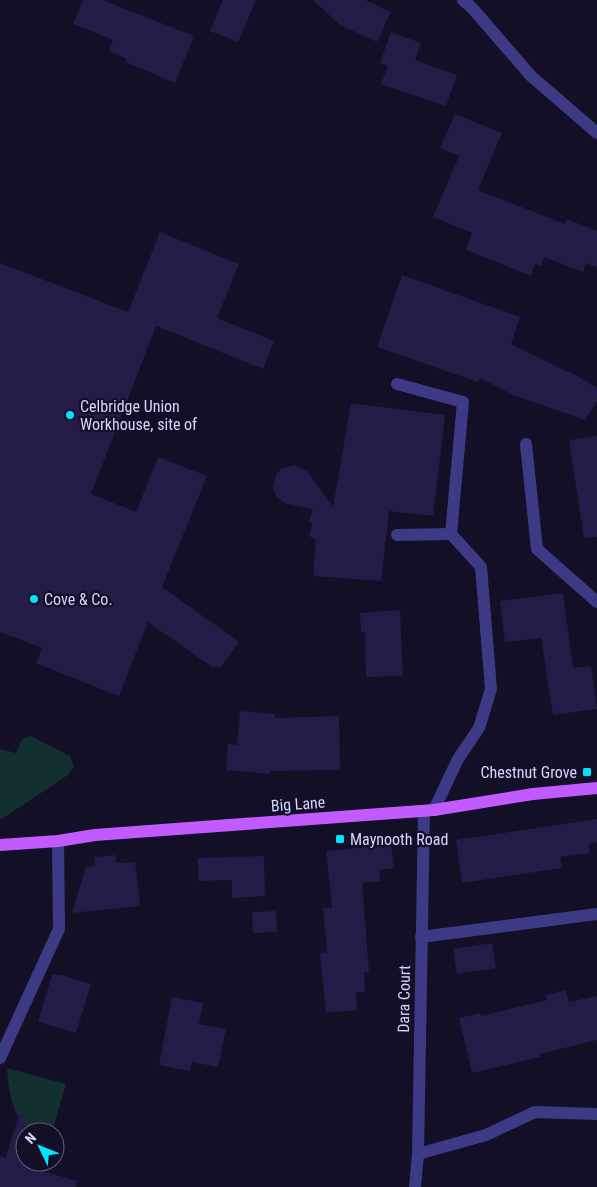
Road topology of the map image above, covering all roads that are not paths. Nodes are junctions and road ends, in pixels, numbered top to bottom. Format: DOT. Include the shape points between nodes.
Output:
graph roads {
  1 [pos="463,0"];
  2 [pos="478,5"];
  3 [pos="597,133"];
  4 [pos="397,384"];
  5 [pos="526,444"];
  6 [pos="452,534"];
  7 [pos="397,535"];
  8 [pos="597,602"];
  9 [pos="597,788"];
  10 [pos="429,810"];
  11 [pos="58,841"];
  12 [pos="0,845"];
  13 [pos="597,914"];
  14 [pos="421,937"];
  15 [pos="0,1058"];
  16 [pos="597,1114"];
  17 [pos="418,1154"];
  18 [pos="415,1187"];
  1 -- 2 [label="street"];
  2 -- 3 [label="street" via="531,76"];
  4 -- 6 [label="street" via="462,402"];
  5 -- 8 [label="street" via="537,549"];
  6 -- 7 [label="street"];
  6 -- 10 [label="street" via="481,567 491,689 478,728"];
  9 -- 10 [label="main road, Big Lane"];
  10 -- 11 [label="main road, Big Lane" via="95,835"];
  10 -- 14 [label="street, Dara Court"];
  11 -- 12 [label="main road, Big Lane"];
  11 -- 15 [label="street" via="59,929"];
  13 -- 14 [label="street"];
  14 -- 17 [label="street, Dara Court"];
  16 -- 17 [label="street" via="534,1112 486,1135"];
  17 -- 18 [label="street, Dara Court"];
}
